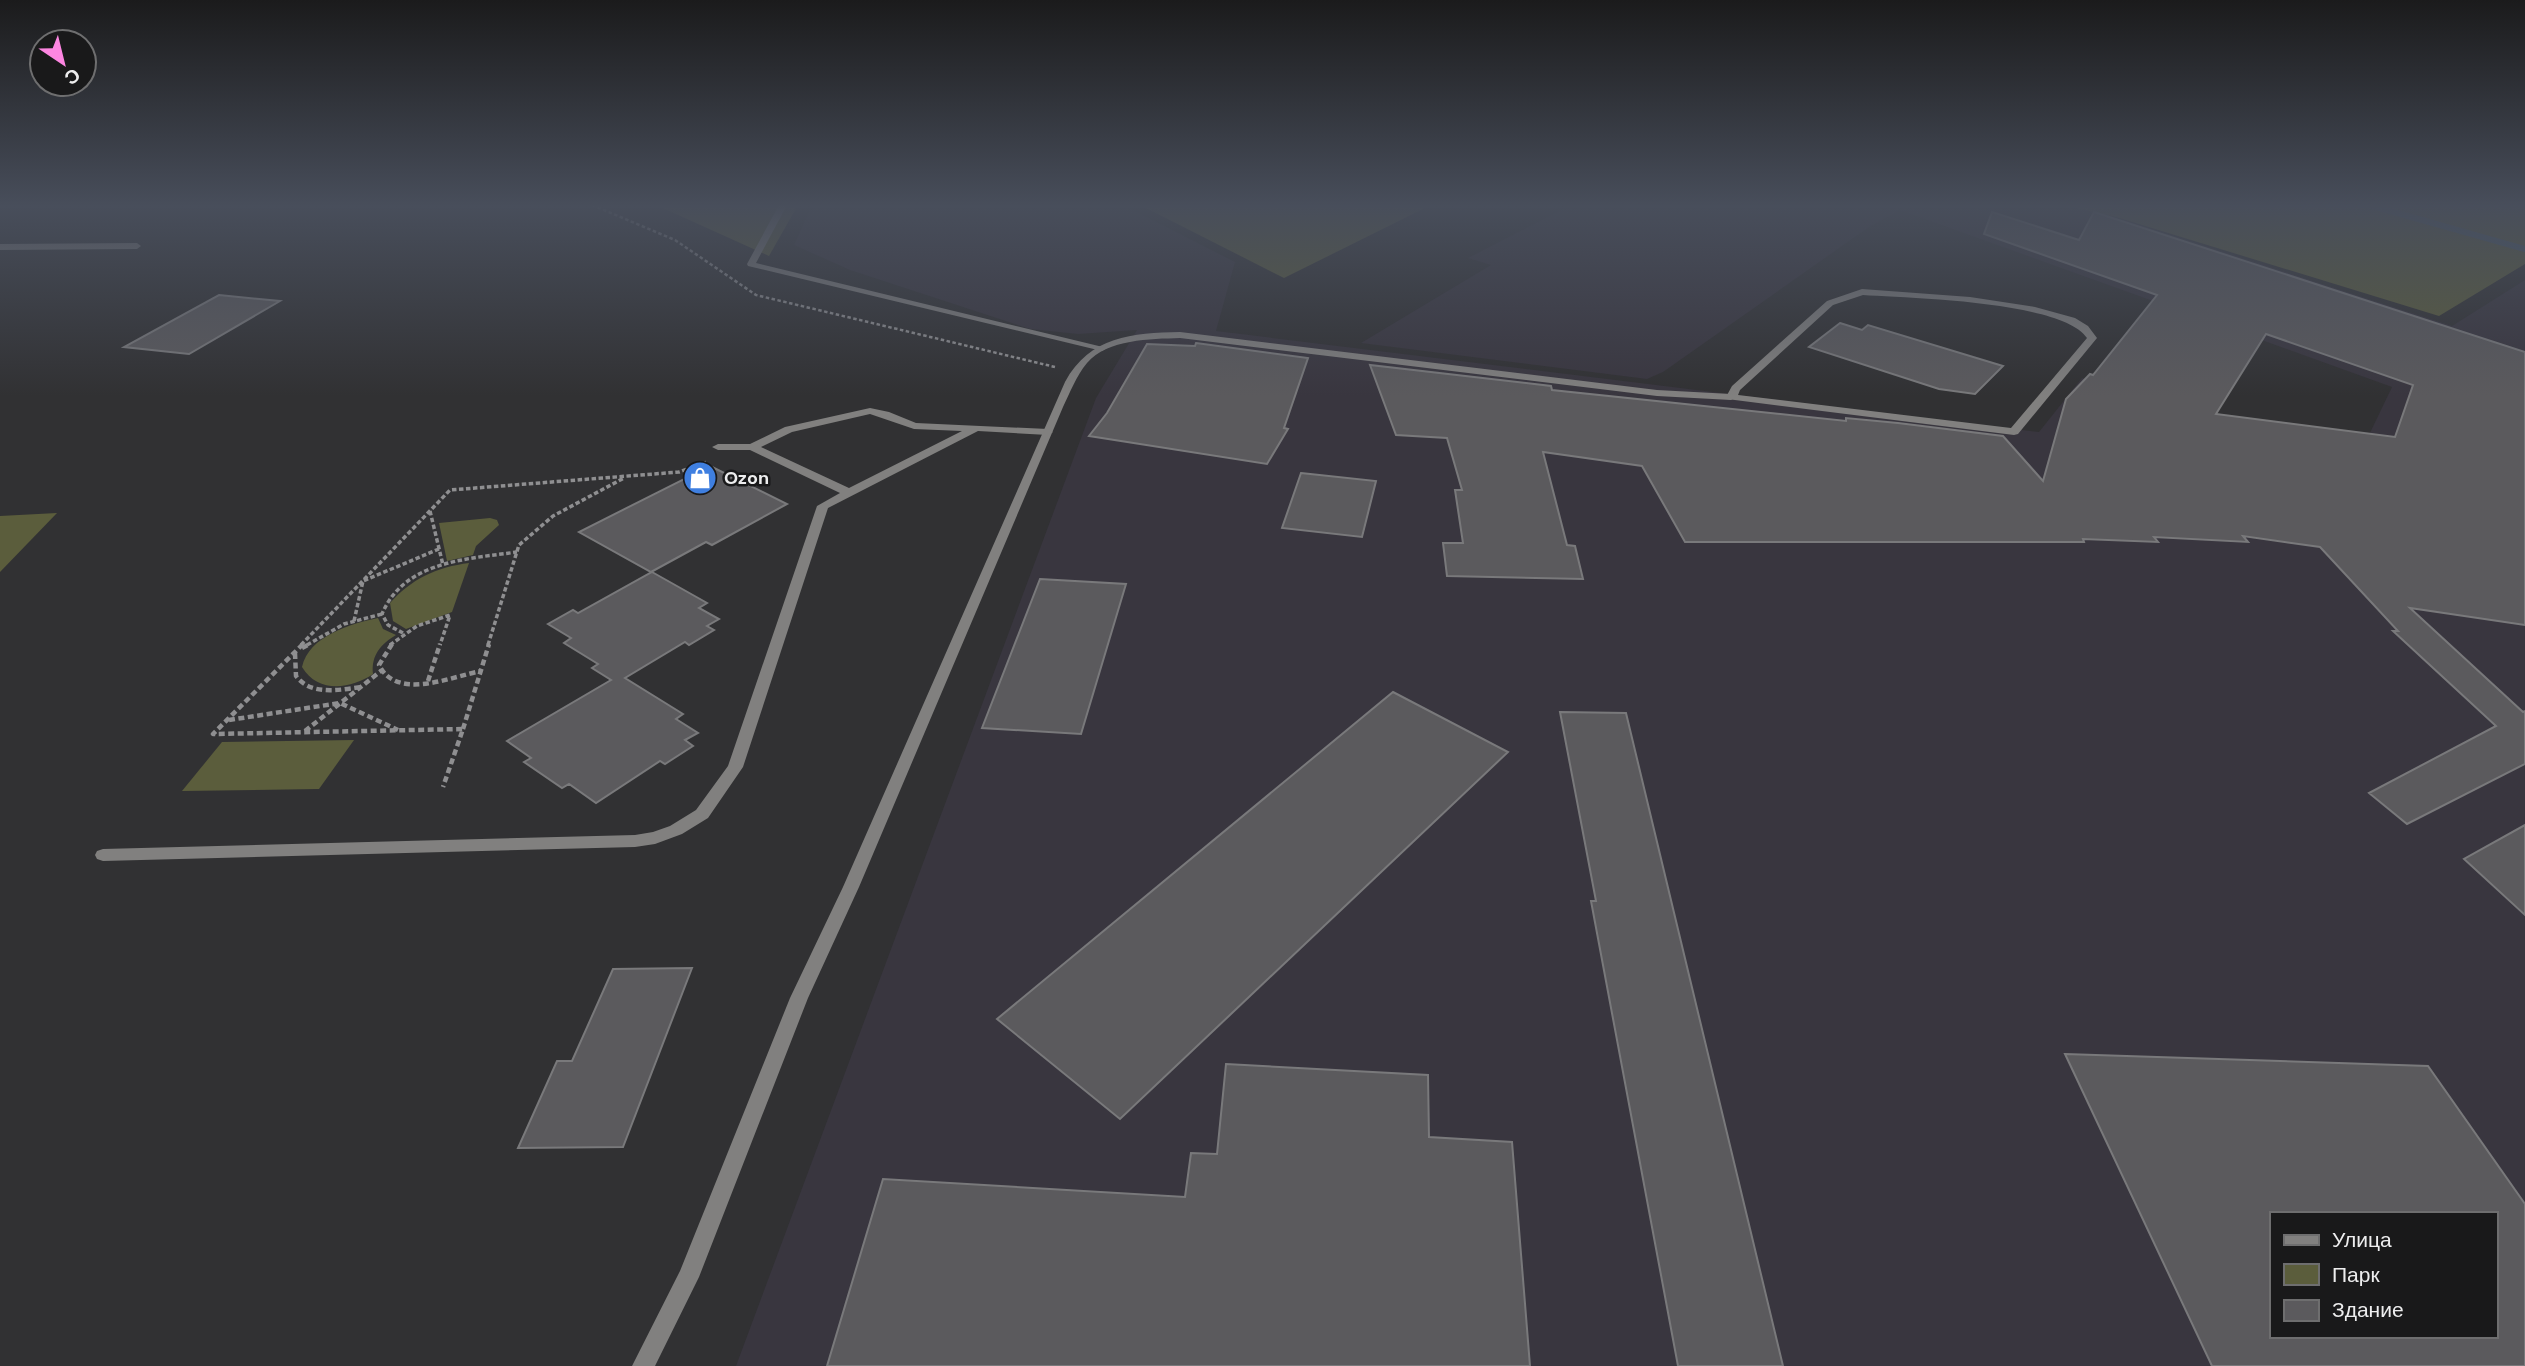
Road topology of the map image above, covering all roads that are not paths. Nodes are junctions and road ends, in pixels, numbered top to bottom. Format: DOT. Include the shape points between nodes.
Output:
graph roads {
  1 [pos="771,269"];
  2 [pos="1102,348"];
  3 [pos="1731,397"];
  4 [pos="976,428"];
  5 [pos="1048,432"];
  6 [pos="718,446"];
  7 [pos="752,447"];
  8 [pos="849,493"];
  9 [pos="103,855"];
  10 [pos="643,1366"];
  1 -- 2 [label="street"];
  2 -- 3 [label="street" via="1152,335 1180,335 1657,393"];
  2 -- 5 [label="street" via="1086,357 1076,372"];
  3 -- 3 [label="street" via="2014,432 2092,338 2072,320 2035,310 1862,292 1830,303"];
  4 -- 5 [label="street"];
  4 -- 7 [label="street" via="914,426 870,411 789,429"];
  4 -- 8 [label="street"];
  5 -- 10 [label="street" via="799,998 688,1278"];
  6 -- 7 [label="street"];
  7 -- 8 [label="street"];
  8 -- 9 [label="street" via="823,506 735,767 702,814 676,830 635,841"];
}
